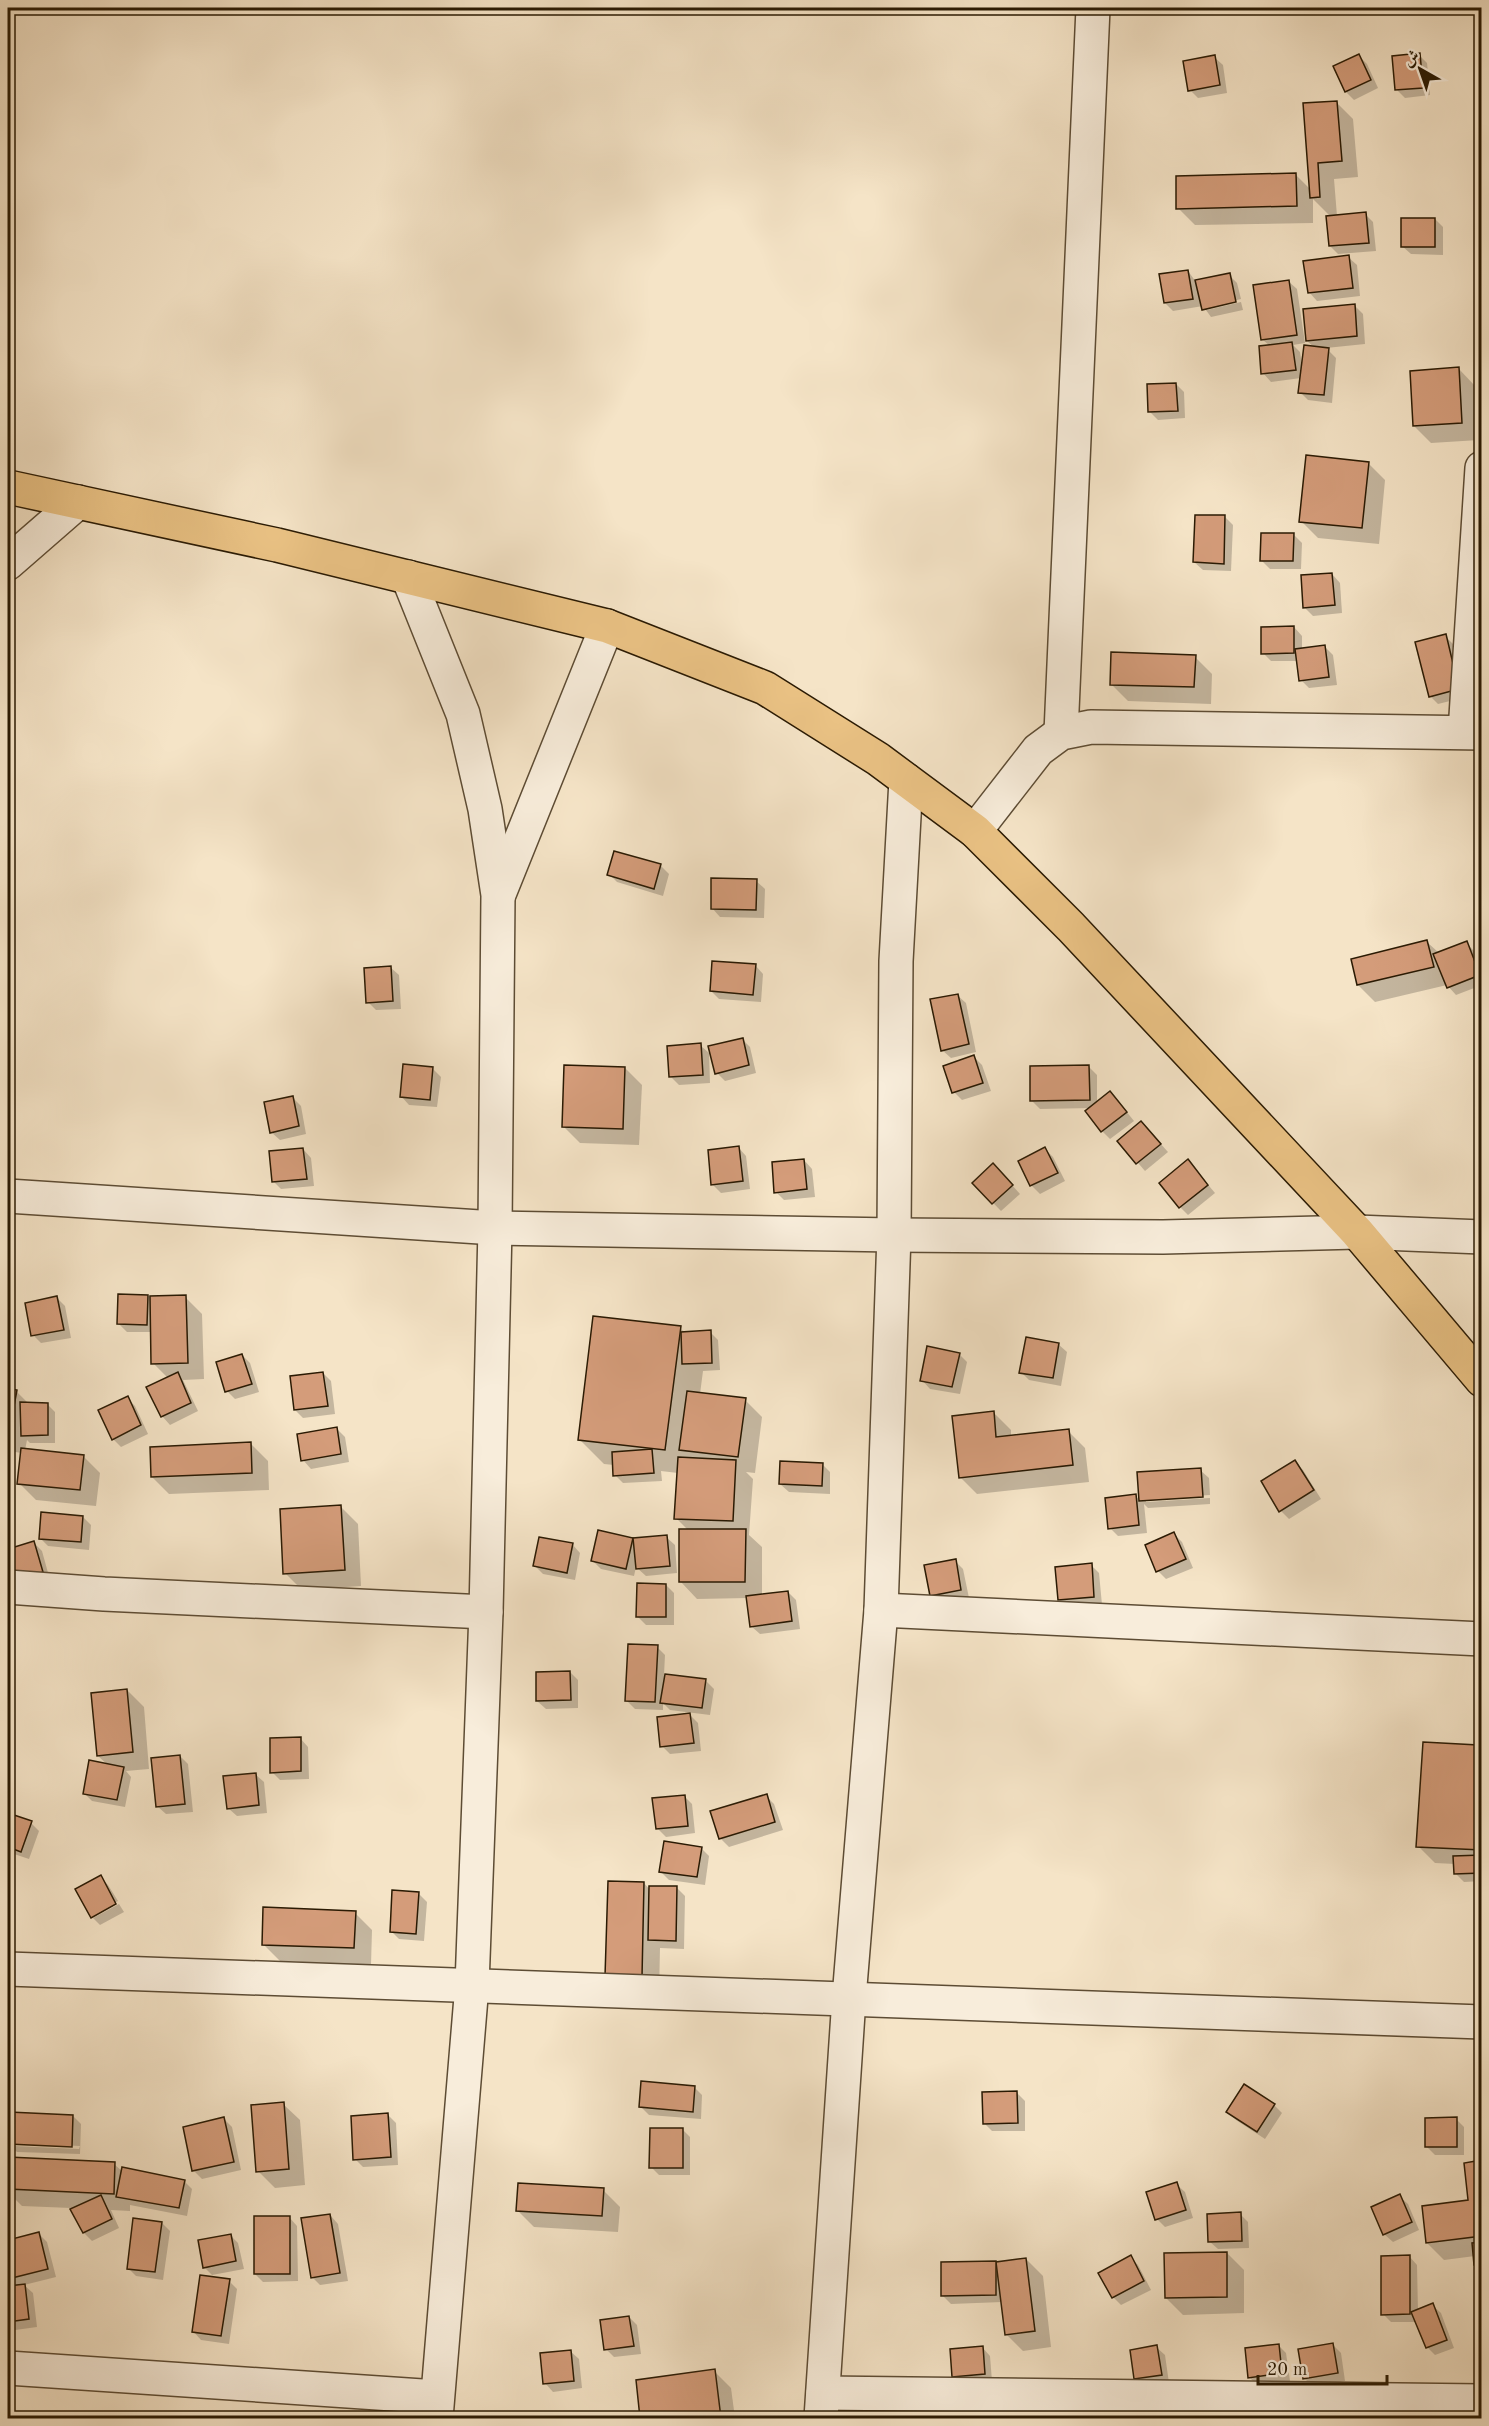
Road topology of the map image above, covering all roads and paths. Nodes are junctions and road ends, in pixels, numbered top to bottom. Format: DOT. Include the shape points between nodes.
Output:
graph roads {
  1 [pos="1093,8"];
  2 [pos="1482,468"];
  3 [pos="8,487"];
  4 [pos="78,502"];
  5 [pos="8,563"];
  6 [pos="408,577"];
  7 [pos="607,626"];
  8 [pos="1473,732"];
  9 [pos="1061,733"];
  10 [pos="906,780"];
  11 [pos="975,831"];
  12 [pos="498,895"];
  13 [pos="8,1196"];
  14 [pos="495,1228"];
  15 [pos="1357,1232"];
  16 [pos="894,1235"];
  17 [pos="1482,1237"];
  18 [pos="1482,1380"];
  19 [pos="8,1587"];
  20 [pos="881,1610"];
  21 [pos="486,1612"];
  22 [pos="1482,1639"];
  23 [pos="8,1969"];
  24 [pos="472,1985"];
  25 [pos="849,1998"];
  26 [pos="1482,2022"];
  27 [pos="8,2368"];
  28 [pos="1482,2401"];
  29 [pos="822,2406"];
  30 [pos="436,2408"];
  1 -- 9 [label="street"];
  2 -- 8 [label="street"];
  3 -- 4 [label="main road"];
  4 -- 5 [label="street"];
  4 -- 6 [label="main road"];
  6 -- 7 [label="main road"];
  6 -- 12 [label="street" via="463,714 485,809"];
  7 -- 10 [label="main road" via="765,688"];
  7 -- 12 [label="street"];
  8 -- 9 [label="street" via="1091,728"];
  9 -- 11 [label="street" via="1038,750"];
  10 -- 11 [label="main road"];
  10 -- 16 [label="street" via="896,961"];
  11 -- 15 [label="main road" via="1071,927"];
  12 -- 14 [label="street"];
  13 -- 14 [label="street"];
  14 -- 16 [label="street"];
  14 -- 21 [label="street"];
  15 -- 16 [label="street" via="1162,1237"];
  15 -- 17 [label="street"];
  15 -- 18 [label="main road"];
  16 -- 20 [label="street"];
  19 -- 21 [label="street"];
  20 -- 22 [label="street"];
  20 -- 25 [label="street"];
  21 -- 24 [label="street"];
  23 -- 24 [label="street"];
  24 -- 25 [label="street"];
  24 -- 30 [label="street"];
  25 -- 26 [label="street"];
  25 -- 29 [label="street"];
  27 -- 30 [label="street"];
  28 -- 29 [label="street"];
}
